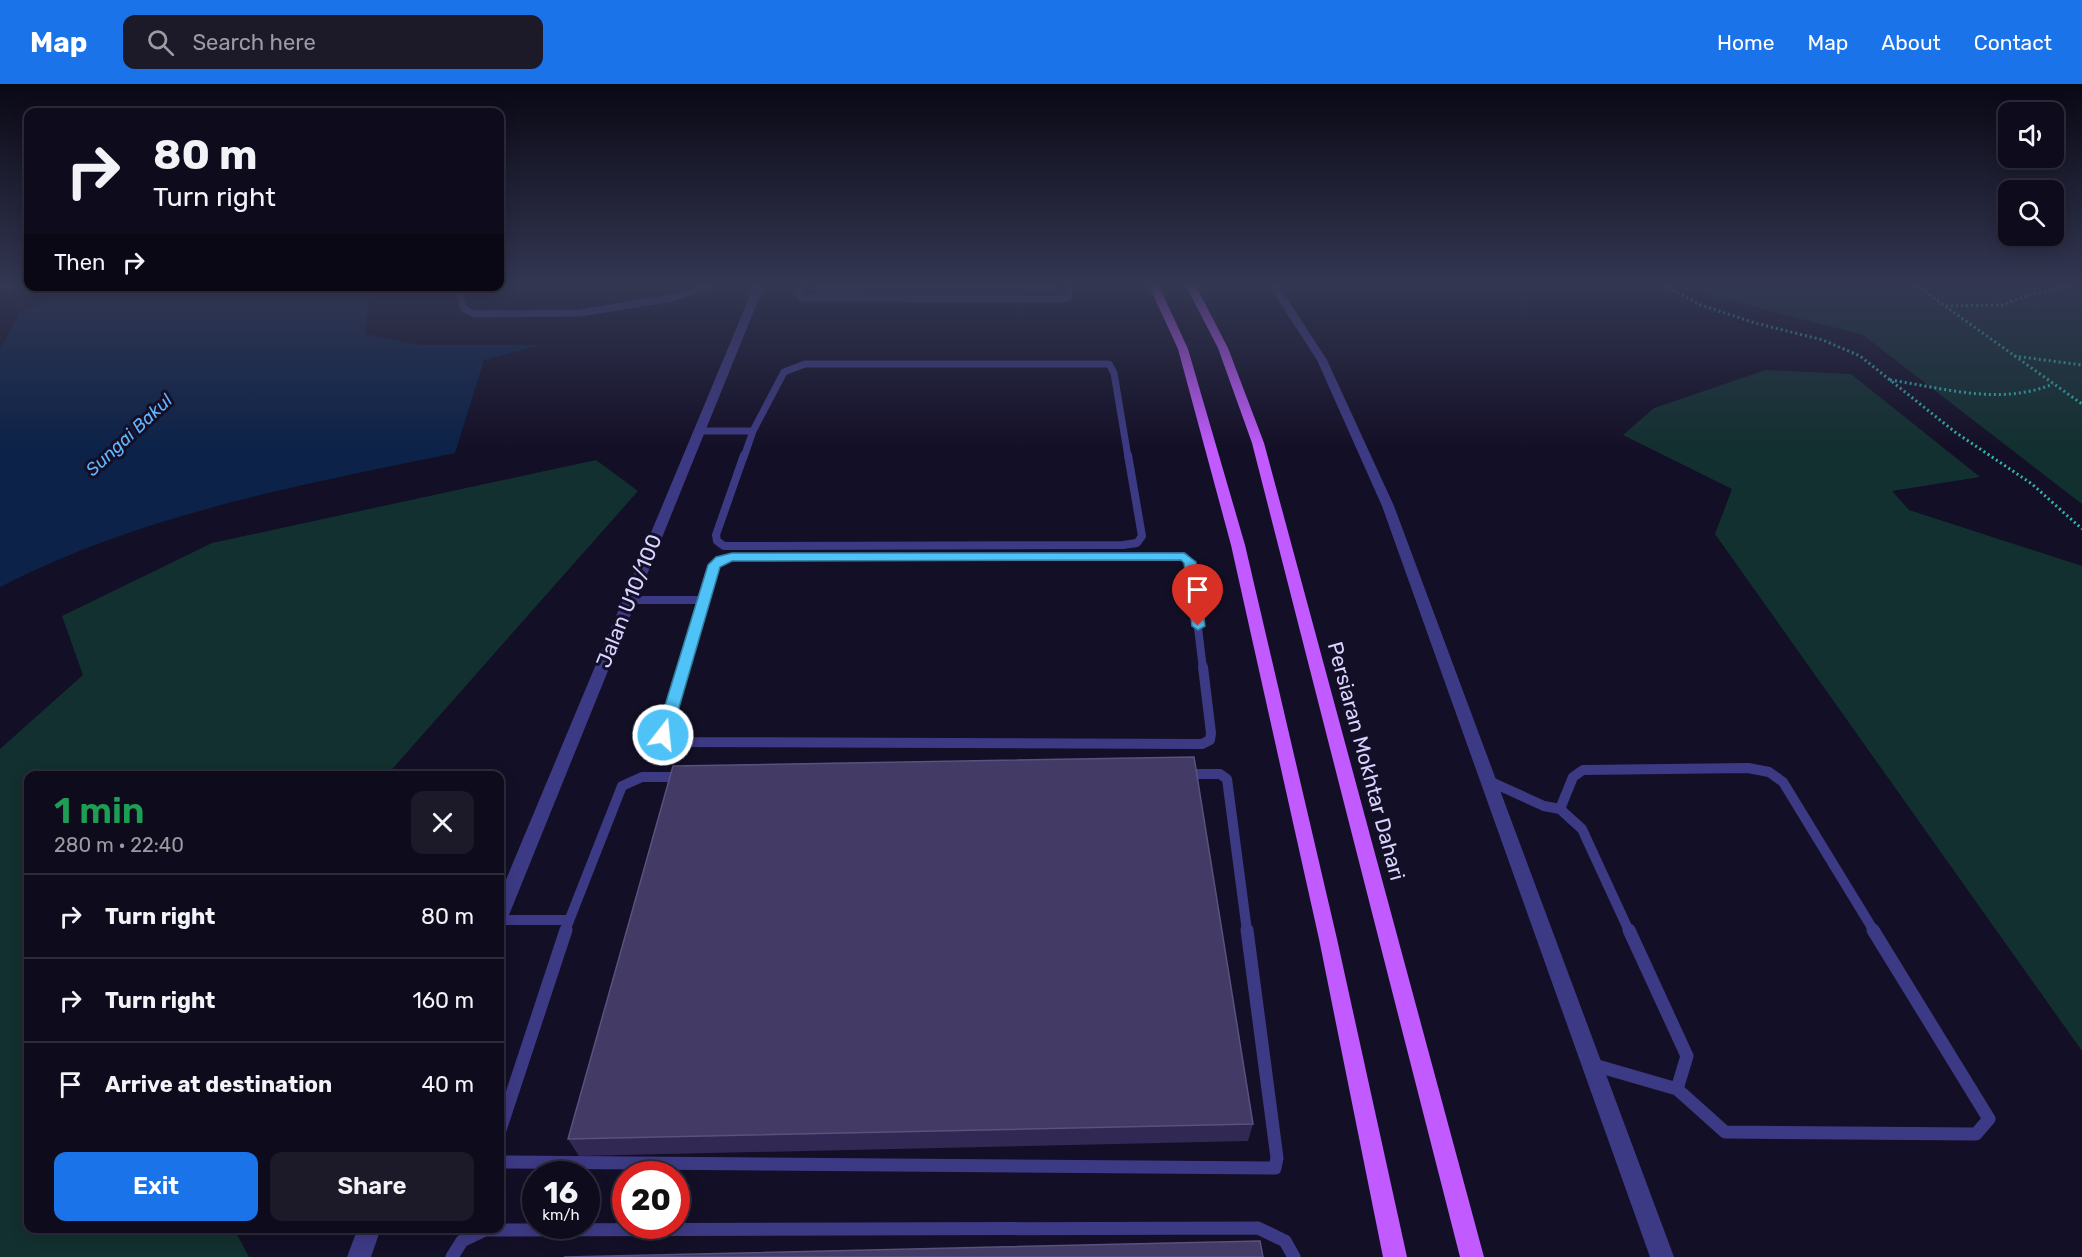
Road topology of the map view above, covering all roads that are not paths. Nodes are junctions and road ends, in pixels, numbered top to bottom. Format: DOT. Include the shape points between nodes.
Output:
graph roads {
  1 [pos="736,341"];
  2 [pos="1180,341"];
  3 [pos="1219,341"];
  4 [pos="1310,341"];
  5 [pos="753,430"];
  6 [pos="699,431"];
  7 [pos="630,600"];
  8 [pos="703,600"];
  9 [pos="1176,774"];
  10 [pos="688,777"];
  11 [pos="1486,780"];
  12 [pos="1560,809"];
  13 [pos="504,905"];
  14 [pos="504,920"];
  15 [pos="569,920"];
  16 [pos="1591,1064"];
  17 [pos="1677,1089"];
  18 [pos="504,1118"];
  19 [pos="504,1162"];
  20 [pos="504,1230"];
  21 [pos="368,1233"];
  22 [pos="479,1233"];
  23 [pos="359,1257"];
  24 [pos="452,1257"];
  25 [pos="1294,1257"];
  26 [pos="1395,1257"];
  27 [pos="1472,1257"];
  28 [pos="1662,1257"];
  1 -- 6 [label="street, Jalan U10/100"];
  2 -- 26 [label="main road" via="1238,545 1328,939"];
  3 -- 27 [label="main road, Persiaran Mokhtar Dahari" via="1258,443"];
  4 -- 11 [label="street" via="1322,360 1388,506"];
  5 -- 5 [label="lane" via="716,535 724,546 1123,546 1137,543 1142,536 1114,373 1109,364 805,364 784,372"];
  5 -- 6 [label="lane"];
  6 -- 7 [label="street, Jalan U10/100"];
  7 -- 8 [label="lane"];
  7 -- 13 [label="street, Jalan U10/100"];
  8 -- 8 [label="lane" via="714,565 732,557 1184,556 1190,562 1210,740 1202,744 670,740 663,735"];
  9 -- 19 [label="lane" via="1220,774 1227,779 1277,1158 1275,1167"];
  10 -- 15 [label="lane" via="641,777 622,786"];
  11 -- 12 [label="lane" via="1544,806"];
  11 -- 16 [label="street"];
  12 -- 17 [label="lane" via="1582,829 1687,1056"];
  12 -- 17 [label="lane" via="1573,777 1582,770 1748,768 1769,772 1783,782 1989,1119 1976,1134 1725,1132"];
  14 -- 15 [label="lane"];
  15 -- 18 [label="lane"];
  16 -- 17 [label="lane"];
  16 -- 28 [label="street"];
  20 -- 25 [label="lane" via="1258,1228 1286,1241"];
  21 -- 23 [label="street"];
  22 -- 24 [label="lane" via="462,1241"];
}
